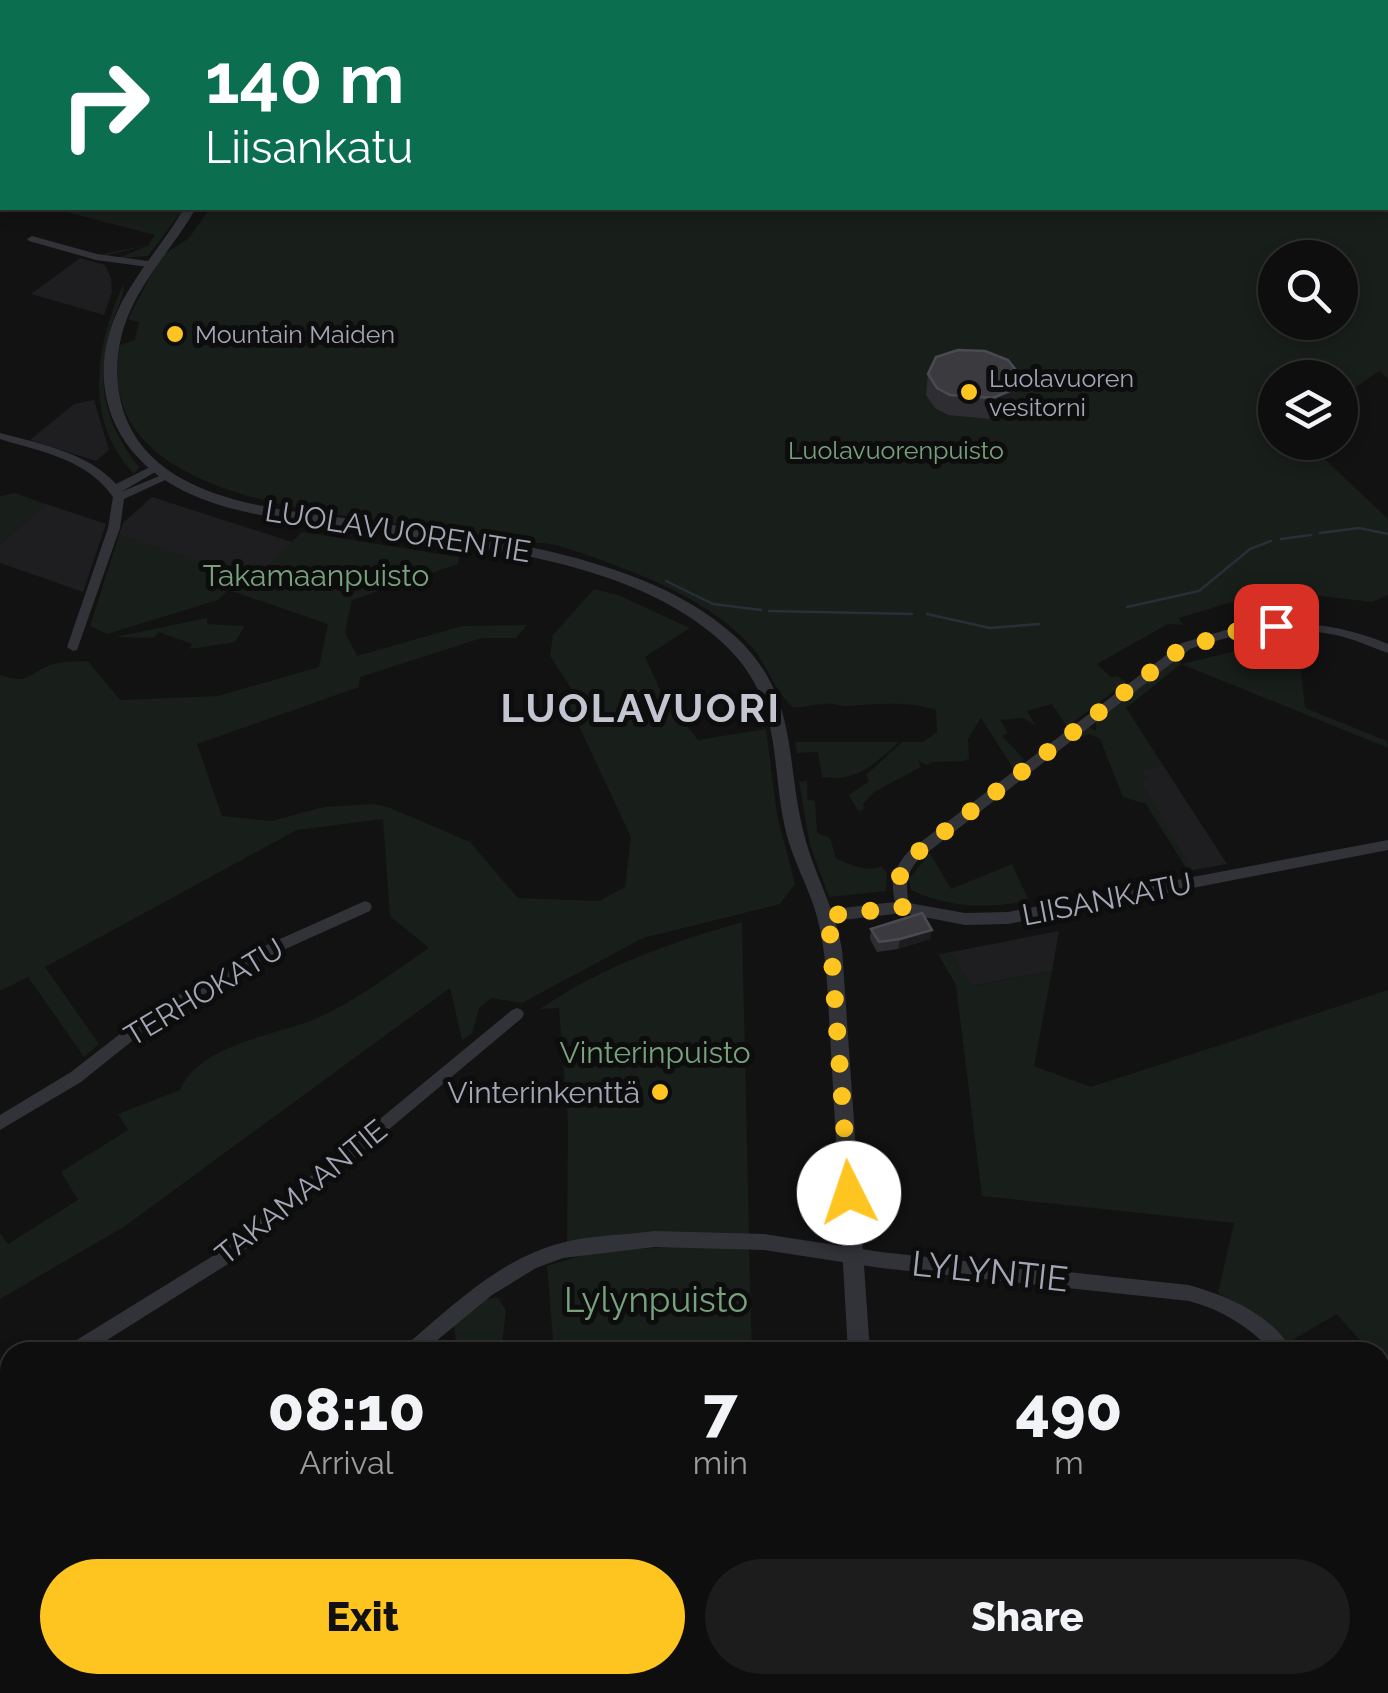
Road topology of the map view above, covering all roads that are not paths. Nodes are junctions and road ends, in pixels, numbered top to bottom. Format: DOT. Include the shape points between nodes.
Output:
graph roads {
  1 [pos="188,210"];
  2 [pos="32,239"];
  3 [pos="148,264"];
  4 [pos="0,436"];
  5 [pos="162,472"];
  6 [pos="117,493"];
  7 [pos="74,647"];
  8 [pos="1388,649"];
  9 [pos="1388,845"];
  10 [pos="365,907"];
  11 [pos="903,907"];
  12 [pos="825,916"];
  13 [pos="517,1014"];
  14 [pos="0,1122"];
  15 [pos="854,1256"];
  16 [pos="89,1342"];
  17 [pos="423,1342"];
  18 [pos="858,1342"];
  19 [pos="1275,1342"];
  1 -- 3 [label="street, LUOLAVUORENTIE"];
  2 -- 3 [label="street"];
  3 -- 5 [label="street, LUOLAVUORENTIE" via="120,315 110,372 124,434"];
  4 -- 6 [label="street" via="84,464"];
  5 -- 6 [label="street"];
  5 -- 12 [label="street, LUOLAVUORENTIE" via="218,498 269,511 588,566 694,613 744,654 772,694 796,838"];
  6 -- 7 [label="street" via="108,544"];
  8 -- 11 [label="street" via="1345,632 1304,626 1231,632 1186,646 909,859 898,880"];
  9 -- 11 [label="street, LIISANKATU" via="1008,918 965,919"];
  10 -- 14 [label="street, TERHOKATU" via="267,950 164,1010 76,1077"];
  11 -- 12 [label="street, LIISANKATU"];
  12 -- 15 [label="street, LUOLAVUORENTIE"];
  13 -- 16 [label="street, TAKAMAANTIE" via="222,1259"];
  15 -- 17 [label="street, LYLYNTIE" via="729,1240 654,1239 563,1250 510,1272"];
  15 -- 18 [label="street, LUOLAVUORENTIE"];
  15 -- 19 [label="street, LYLYNTIE" via="1189,1293 1239,1310"];
}
